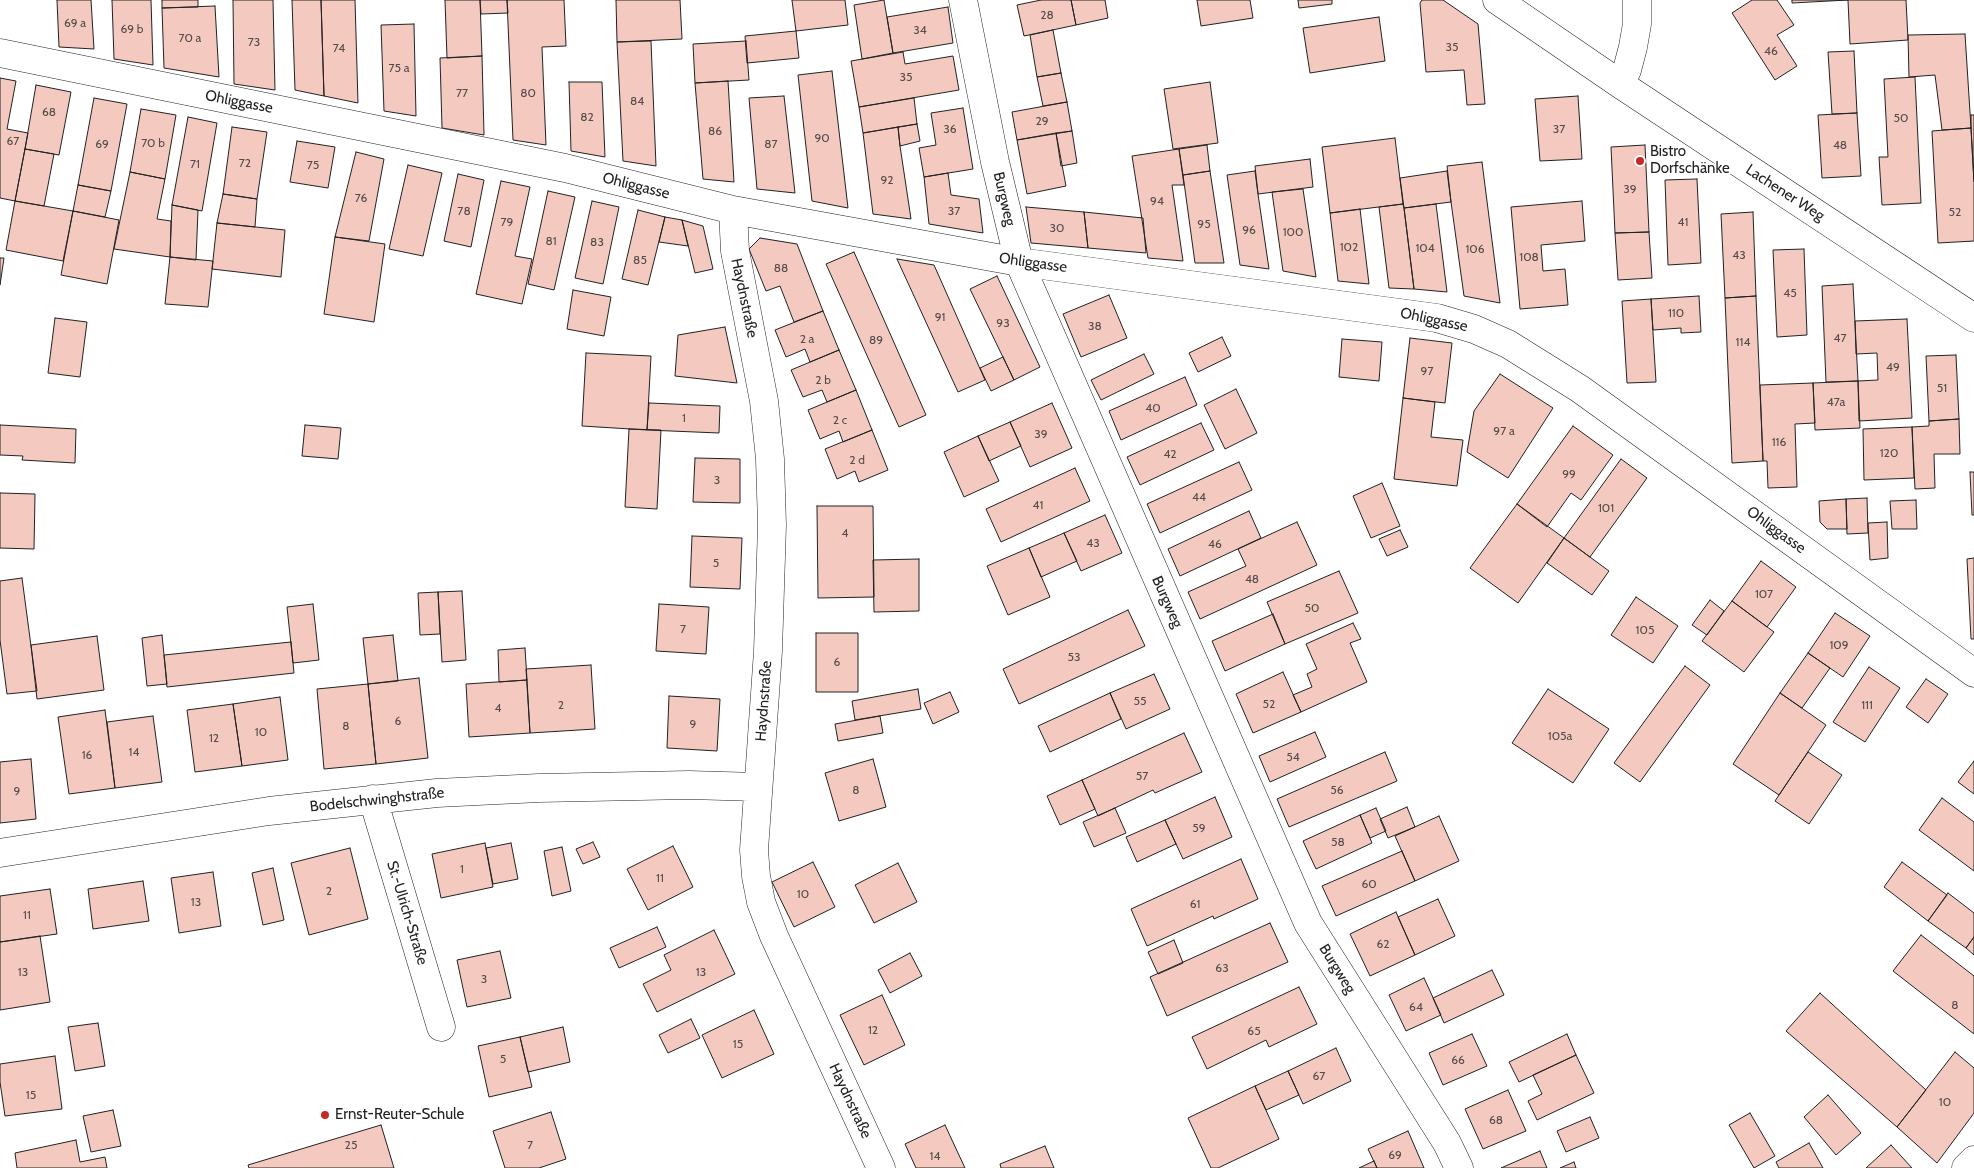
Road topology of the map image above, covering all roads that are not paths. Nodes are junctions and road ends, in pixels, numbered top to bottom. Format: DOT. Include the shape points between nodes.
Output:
graph roads {
  1 [pos="963,0"];
  2 [pos="1497,0"];
  3 [pos="1637,0"];
  4 [pos="0,53"];
  5 [pos="1620,84"];
  6 [pos="733,210"];
  7 [pos="1019,262"];
  8 [pos="1974,318"];
  9 [pos="1974,673"];
  10 [pos="758,787"];
  11 [pos="373,799"];
  12 [pos="0,853"];
  13 [pos="441,1027"];
  14 [pos="1974,1160"];
  15 [pos="882,1168"];
  16 [pos="1459,1168"];
  17 [pos="1966,1168"];
  1 -- 7 [label="street, Burgweg" via="995,162"];
  2 -- 5 [label="street, Lachener Weg"];
  3 -- 5 [label="street" via="1633,47"];
  4 -- 6 [label="street, Ohliggasse" via="565,168"];
  5 -- 8 [label="street, Lachener Weg"];
  6 -- 7 [label="street, Ohliggasse"];
  6 -- 10 [label="street, Haydnstraße" via="735,251 764,401 770,459 772,525 768,650"];
  7 -- 9 [label="street, Ohliggasse" via="1437,318 1474,329 1508,344 1580,389"];
  7 -- 16 [label="street, Burgweg" via="1308,923 1447,1143"];
  10 -- 11 [label="street, Bodelschwinghstraße" via="539,788"];
  10 -- 15 [label="street, Haydnstraße" via="754,850 762,902 774,936"];
  11 -- 12 [label="street, Bodelschwinghstraße" via="269,811"];
  11 -- 13 [label="street, St.-Ulrich-Straße"];
  14 -- 17 [label="street"];
}
